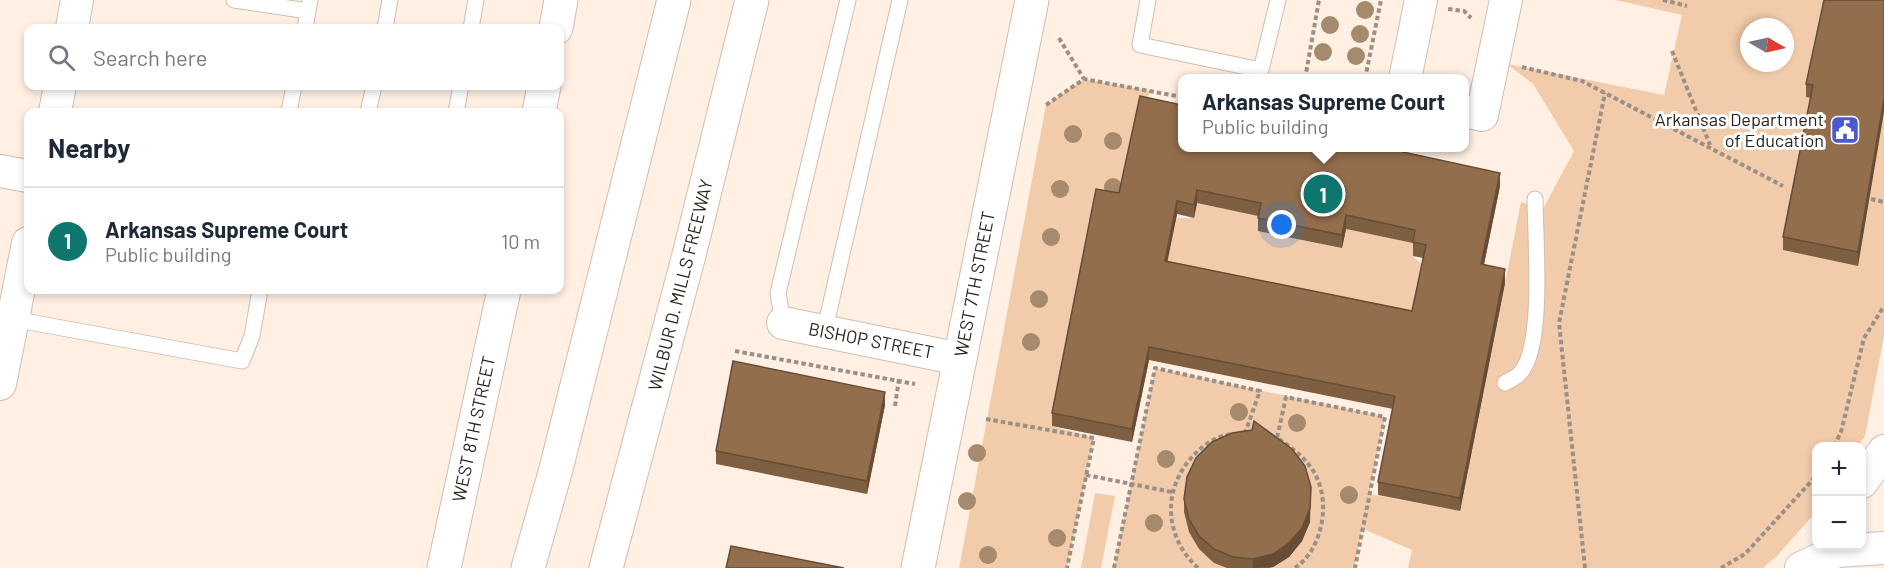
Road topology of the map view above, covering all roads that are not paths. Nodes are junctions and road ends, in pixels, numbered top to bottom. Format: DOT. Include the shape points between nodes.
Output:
graph roads {
  1 [pos="77,0"];
  2 [pos="234,0"];
  3 [pos="390,0"];
  4 [pos="476,0"];
  5 [pos="561,0"];
  6 [pos="674,0"];
  7 [pos="752,0"];
  8 [pos="848,0"];
  9 [pos="900,0"];
  10 [pos="1032,0"];
  11 [pos="1148,0"];
  12 [pos="1278,0"];
  13 [pos="1421,0"];
  14 [pos="1506,0"];
  15 [pos="309,6"];
  16 [pos="73,24"];
  17 [pos="306,24"];
  18 [pos="386,24"];
  19 [pos="472,24"];
  20 [pos="557,24"];
  21 [pos="1406,74"];
  22 [pos="59,90"];
  23 [pos="293,90"];
  24 [pos="373,90"];
  25 [pos="460,90"];
  26 [pos="543,90"];
  27 [pos="56,108"];
  28 [pos="290,108"];
  29 [pos="369,108"];
  30 [pos="457,108"];
  31 [pos="540,108"];
  32 [pos="1469,112"];
  33 [pos="0,171"];
  34 [pos="24,175"];
  35 [pos="1536,200"];
  36 [pos="24,263"];
  37 [pos="259,294"];
  38 [pos="503,294"];
  39 [pos="13,319"];
  40 [pos="783,323"];
  41 [pos="824,333"];
  42 [pos="960,359"];
  43 [pos="1505,383"];
  44 [pos="0,384"];
  45 [pos="1884,452"];
  46 [pos="1866,477"];
  47 [pos="1884,548"];
  48 [pos="1812,549"];
  49 [pos="444,568"];
  50 [pos="528,568"];
  51 [pos="606,568"];
  52 [pos="918,568"];
  53 [pos="1799,568"];
  1 -- 16 [label="street"];
  2 -- 15 [label="lane"];
  3 -- 18 [label="lane"];
  4 -- 19 [label="lane"];
  5 -- 20 [label="main road"];
  6 -- 50 [label="main road"];
  7 -- 51 [label="main road, WILBUR D. MILLS FREEWAY"];
  8 -- 40 [label="lane" via="778,293"];
  9 -- 41 [label="lane"];
  10 -- 42 [label="main road, WEST 7TH STREET"];
  11 -- 12 [label="lane" via="1140,45 1261,70"];
  13 -- 21 [label="street"];
  14 -- 32 [label="street" via="1482,116"];
  15 -- 17 [label="lane"];
  22 -- 27 [label="street"];
  23 -- 28 [label="lane"];
  24 -- 29 [label="lane"];
  25 -- 30 [label="lane"];
  26 -- 31 [label="main road"];
  33 -- 34 [label="street"];
  35 -- 43 [label="lane" via="1537,309 1531,347 1521,373"];
  36 -- 39 [label="street"];
  37 -- 39 [label="lane" via="252,336 242,361"];
  38 -- 49 [label="main road, WEST 8TH STREET"];
  39 -- 44 [label="street"];
  40 -- 41 [label="street, BISHOP STREET"];
  41 -- 42 [label="street, BISHOP STREET"];
  42 -- 52 [label="main road, WEST 7TH STREET"];
  45 -- 46 [label="street"];
  47 -- 53 [label="street" via="1837,550"];
  48 -- 53 [label="street"];
}
